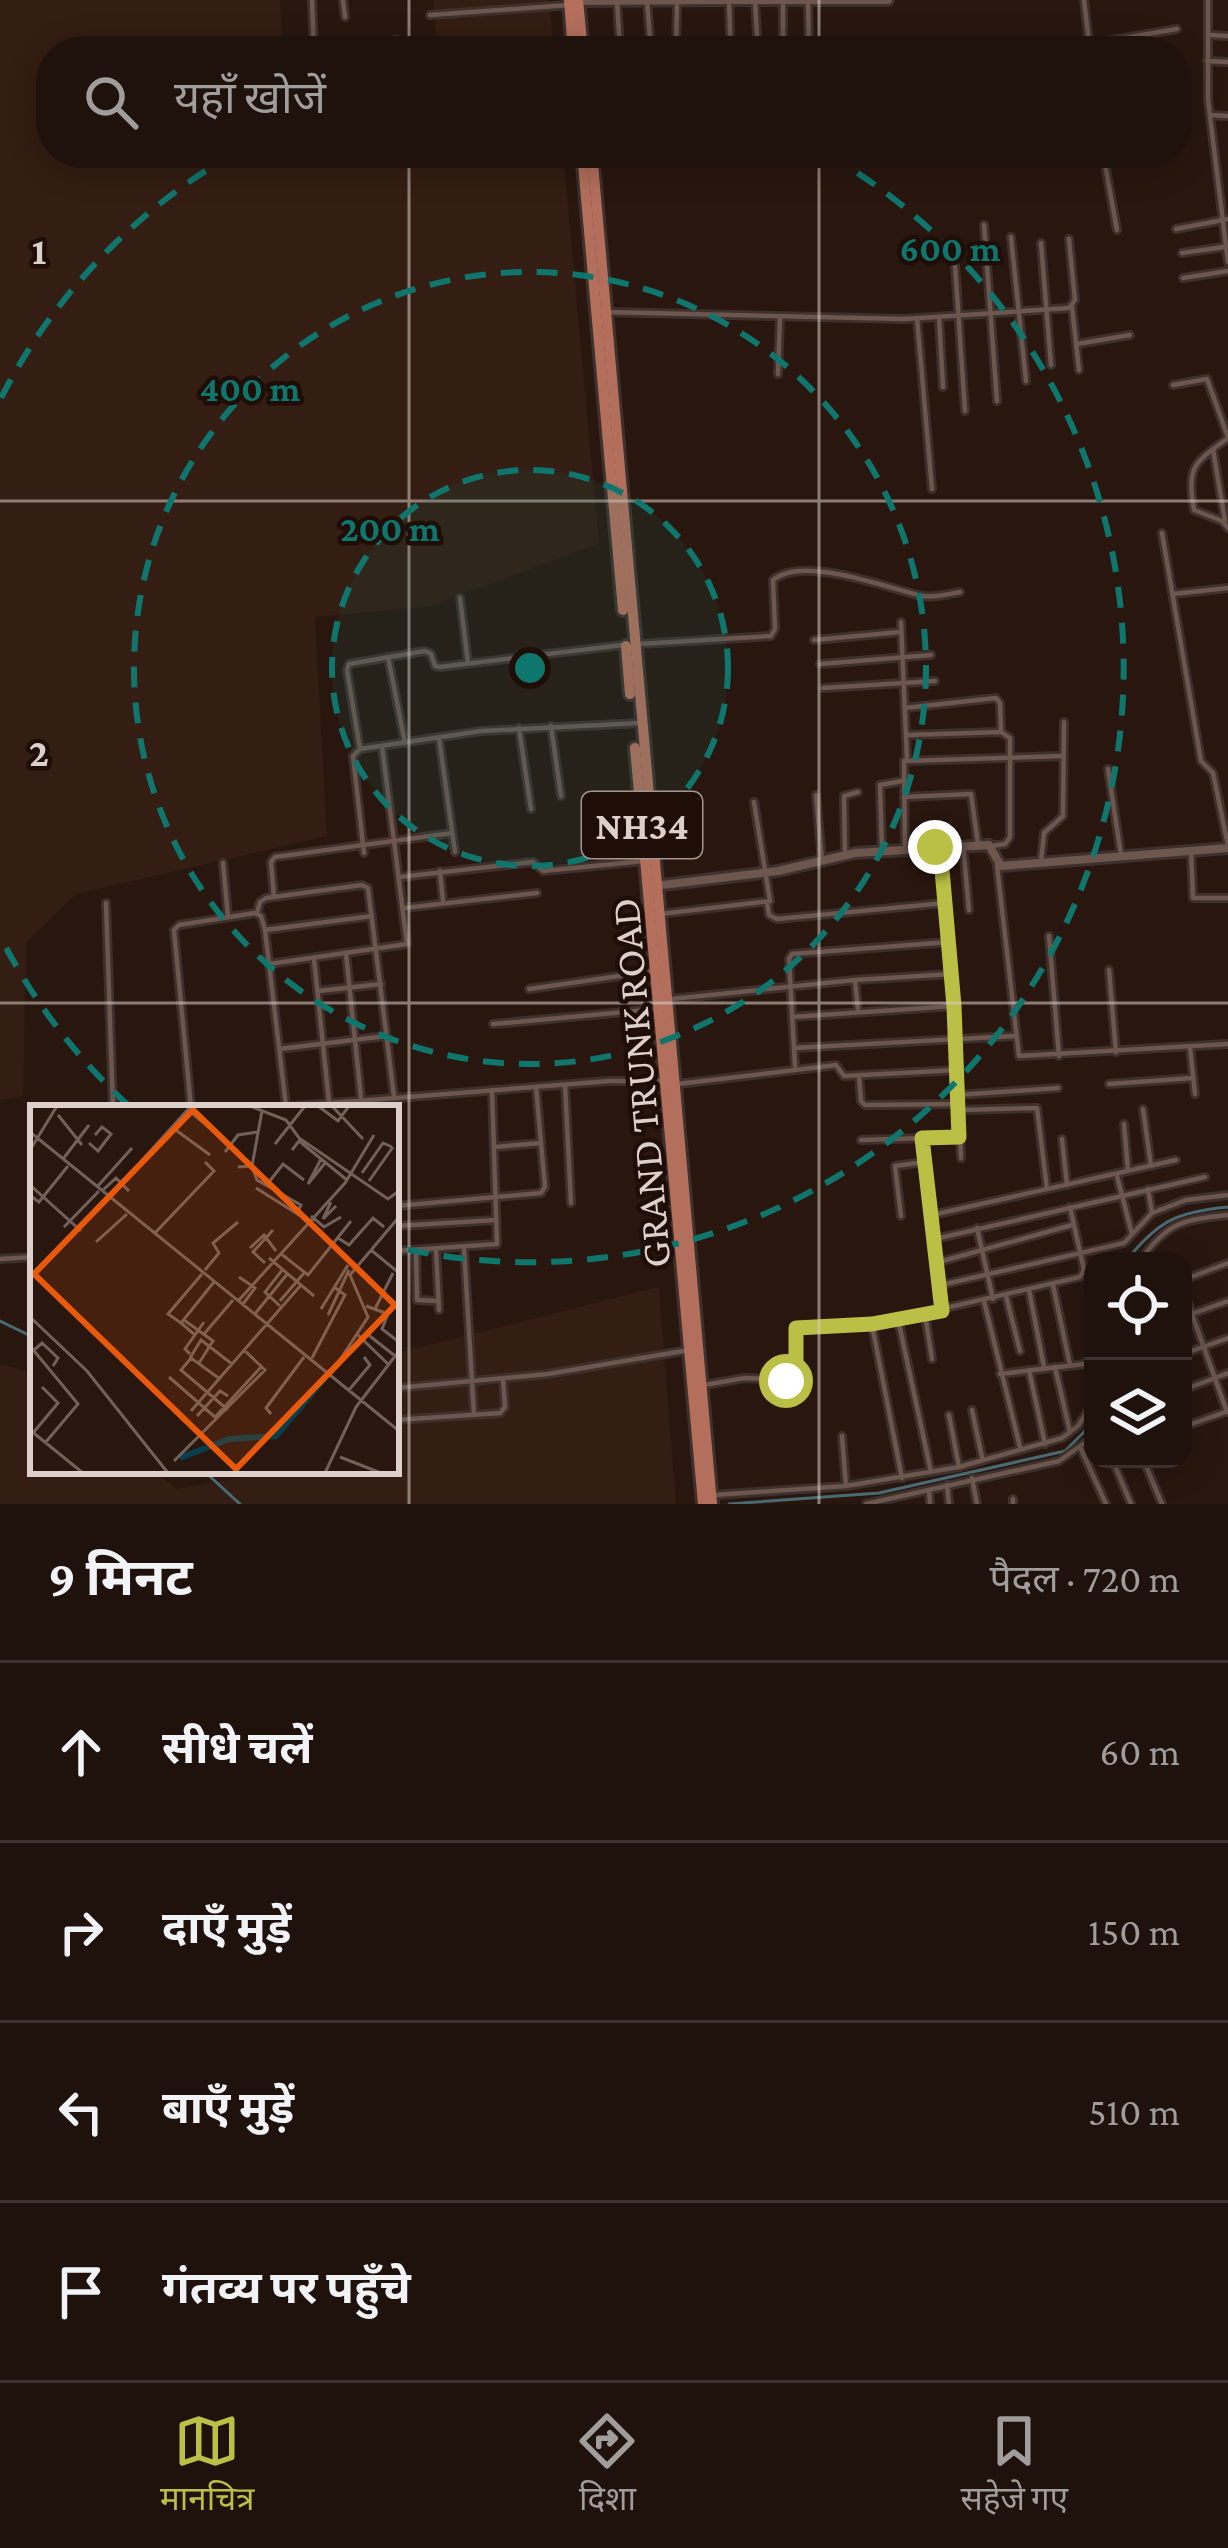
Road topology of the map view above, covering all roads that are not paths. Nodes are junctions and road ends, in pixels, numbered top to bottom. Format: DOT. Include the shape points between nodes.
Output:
graph roads {
  1 [pos="312,0"];
  2 [pos="343,0"];
  3 [pos="677,0"];
  4 [pos="729,0"];
  5 [pos="759,0"];
  6 [pos="788,0"];
  7 [pos="888,0"];
  8 [pos="1084,0"];
  9 [pos="1208,0"];
  10 [pos="617,1"];
  11 [pos="647,1"];
  12 [pos="808,1"];
  13 [pos="574,2"];
  14 [pos="430,15"];
  15 [pos="345,17"];
  16 [pos="1177,28"];
  17 [pos="730,34"];
  18 [pos="1147,34"];
  19 [pos="1209,35"];
  20 [pos="313,36"];
  21 [pos="573,36"];
  22 [pos="580,36"];
  23 [pos="619,36"];
  24 [pos="650,36"];
  25 [pos="676,36"];
  26 [pos="758,36"];
  27 [pos="784,36"];
  28 [pos="809,36"];
  29 [pos="1088,36"];
  30 [pos="1138,36"];
  31 [pos="1228,36"];
  32 [pos="1207,61"];
  33 [pos="1228,62"];
  34 [pos="1209,115"];
  35 [pos="1228,116"];
  36 [pos="1228,161"];
  37 [pos="1216,162"];
  38 [pos="588,168"];
  39 [pos="589,168"];
  40 [pos="1106,168"];
  41 [pos="1224,191"];
  42 [pos="1226,219"];
  43 [pos="984,225"];
  44 [pos="1176,229"];
  45 [pos="1118,230"];
  46 [pos="1011,237"];
  47 [pos="1069,239"];
  48 [pos="1040,243"];
  49 [pos="1227,246"];
  50 [pos="1182,253"];
  51 [pos="1228,262"];
  52 [pos="955,265"];
  53 [pos="1228,272"];
  54 [pos="1183,278"];
  55 [pos="1072,307"];
  56 [pos="1045,310"];
  57 [pos="606,312"];
  58 [pos="1020,312"];
  59 [pos="992,315"];
  60 [pos="780,317"];
  61 [pos="939,317"];
  62 [pos="960,317"];
  63 [pos="916,318"];
  64 [pos="1130,335"];
  65 [pos="1077,344"];
  66 [pos="1051,365"];
  67 [pos="1079,370"];
  68 [pos="778,374"];
  69 [pos="1026,381"];
  70 [pos="1173,385"];
  71 [pos="943,387"];
  72 [pos="998,401"];
  73 [pos="965,412"];
  74 [pos="1228,438"];
  75 [pos="1213,449"];
  76 [pos="932,489"];
  77 [pos="1227,525"];
  78 [pos="1162,533"];
  79 [pos="1228,588"];
  80 [pos="960,592"];
  81 [pos="1172,594"];
  82 [pos="460,598"];
  83 [pos="901,622"];
  84 [pos="901,632"];
  85 [pos="629,638"];
  86 [pos="814,640"];
  87 [pos="931,655"];
  88 [pos="388,657"];
  89 [pos="902,657"];
  90 [pos="468,663"];
  91 [pos="820,664"];
  92 [pos="935,681"];
  93 [pos="903,683"];
  94 [pos="824,688"];
  95 [pos="905,707"];
  96 [pos="1064,722"];
  97 [pos="637,723"];
  98 [pos="551,726"];
  99 [pos="519,728"];
  100 [pos="1001,732"];
  101 [pos="907,735"];
  102 [pos="439,738"];
  103 [pos="405,743"];
  104 [pos="382,746"];
  105 [pos="360,749"];
  106 [pos="1064,756"];
  107 [pos="1011,758"];
  108 [pos="907,760"];
  109 [pos="1108,769"];
  110 [pos="903,781"];
  111 [pos="1228,785"];
  112 [pos="1217,786"];
  113 [pos="859,792"];
  114 [pos="816,795"];
  115 [pos="561,796"];
  116 [pos="904,796"];
  117 [pos="754,802"];
  118 [pos="531,809"];
  119 [pos="452,833"];
  120 [pos="396,843"];
  121 [pos="978,844"];
  122 [pos="963,845"];
  123 [pos="991,846"];
  124 [pos="940,847"];
  125 [pos="1228,847"];
  126 [pos="905,849"];
  127 [pos="364,850"];
  128 [pos="1191,850"];
  129 [pos="455,852"];
  130 [pos="883,852"];
  131 [pos="845,854"];
  132 [pos="1120,855"];
  133 [pos="644,861"];
  134 [pos="822,861"];
  135 [pos="997,862"];
  136 [pos="1042,862"];
  137 [pos="223,863"];
  138 [pos="440,871"];
  139 [pos="767,872"];
  140 [pos="400,877"];
  141 [pos="651,886"];
  142 [pos="537,892"];
  143 [pos="274,897"];
  144 [pos="1228,898"];
  145 [pos="767,902"];
  146 [pos="106,903"];
  147 [pos="945,903"];
  148 [pos="443,904"];
  149 [pos="404,908"];
  150 [pos="969,910"];
  151 [pos="257,914"];
  152 [pos="658,914"];
  153 [pos="372,916"];
  154 [pos="228,917"];
  155 [pos="266,930"];
  156 [pos="1049,935"];
  157 [pos="949,942"];
  158 [pos="376,950"];
  159 [pos="346,954"];
  160 [pos="314,958"];
  161 [pos="269,964"];
  162 [pos="1109,970"];
  163 [pos="654,971"];
  164 [pos="952,974"];
  165 [pos="855,980"];
  166 [pos="381,984"];
  167 [pos="791,986"];
  168 [pos="349,988"];
  169 [pos="529,989"];
  170 [pos="318,991"];
  171 [pos="662,1005"];
  172 [pos="954,1006"];
  173 [pos="858,1012"];
  174 [pos="792,1016"];
  175 [pos="493,1024"];
  176 [pos="387,1036"];
  177 [pos="1014,1036"];
  178 [pos="355,1039"];
  179 [pos="956,1039"];
  180 [pos="324,1042"];
  181 [pos="1228,1044"];
  182 [pos="1190,1047"];
  183 [pos="794,1048"];
  184 [pos="279,1049"];
  185 [pos="1116,1052"];
  186 [pos="1059,1055"];
  187 [pos="795,1067"];
  188 [pos="957,1070"];
  189 [pos="859,1076"];
  190 [pos="1193,1078"];
  191 [pos="669,1083"];
  192 [pos="1109,1084"];
  193 [pos="565,1085"];
  194 [pos="536,1087"];
  195 [pos="1058,1088"];
  196 [pos="492,1090"];
  197 [pos="957,1094"];
  198 [pos="1195,1094"];
  199 [pos="394,1096"];
  200 [pos="365,1099"];
  201 [pos="329,1103"];
  202 [pos="113,1105"];
  203 [pos="191,1105"];
  204 [pos="286,1105"];
  205 [pos="300,1105"];
  206 [pos="367,1105"];
  207 [pos="958,1107"];
  208 [pos="1143,1109"];
  209 [pos="1124,1124"];
  210 [pos="959,1137"];
  211 [pos="922,1138"];
  212 [pos="1062,1139"];
  213 [pos="861,1140"];
  214 [pos="541,1143"];
  215 [pos="494,1147"];
  216 [pos="961,1159"];
  217 [pos="1176,1160"];
  218 [pos="924,1162"];
  219 [pos="1151,1166"];
  220 [pos="1128,1171"];
  221 [pos="1117,1174"];
  222 [pos="1205,1177"];
  223 [pos="1067,1185"];
  224 [pos="1047,1189"];
  225 [pos="1148,1189"];
  226 [pos="1121,1195"];
  227 [pos="1228,1195"];
  228 [pos="494,1198"];
  229 [pos="572,1203"];
  230 [pos="399,1206"];
  231 [pos="1070,1207"];
  232 [pos="1152,1213"];
  233 [pos="932,1215"];
  234 [pos="1228,1215"];
  235 [pos="901,1216"];
  236 [pos="496,1220"];
  237 [pos="1074,1224"];
  238 [pos="399,1226"];
  239 [pos="976,1228"];
  240 [pos="1132,1234"];
  241 [pos="935,1239"];
  242 [pos="464,1248"];
  243 [pos="436,1249"];
  244 [pos="416,1250"];
  245 [pos="981,1250"];
  246 [pos="399,1251"];
  247 [pos="1079,1251"];
  248 [pos="1146,1252"];
  249 [pos="30,1257"];
  250 [pos="0,1259"];
  251 [pos="939,1262"];
  252 [pos="1228,1263"];
  253 [pos="986,1272"];
  254 [pos="1192,1281"];
  255 [pos="1053,1285"];
  256 [pos="941,1286"];
  257 [pos="1029,1290"];
  258 [pos="1006,1296"];
  259 [pos="993,1299"];
  260 [pos="439,1301"];
  261 [pos="984,1301"];
  262 [pos="1228,1301"];
  263 [pos="439,1310"];
  264 [pos="942,1311"];
  265 [pos="1193,1313"];
  266 [pos="925,1314"];
  267 [pos="898,1319"];
  268 [pos="872,1324"];
  269 [pos="1228,1338"];
  270 [pos="1204,1347"];
  271 [pos="689,1350"];
  272 [pos="1020,1351"];
  273 [pos="1192,1351"];
  274 [pos="932,1359"];
  275 [pos="1084,1364"];
  276 [pos="1070,1365"];
  277 [pos="1055,1367"];
  278 [pos="1045,1368"];
  279 [pos="1029,1370"];
  280 [pos="1228,1373"];
  281 [pos="1000,1374"];
  282 [pos="503,1378"];
  283 [pos="1214,1378"];
  284 [pos="472,1382"];
  285 [pos="698,1386"];
  286 [pos="1192,1387"];
  287 [pos="399,1388"];
  288 [pos="972,1410"];
  289 [pos="1228,1412"];
  290 [pos="474,1415"];
  291 [pos="949,1415"];
  292 [pos="1084,1415"];
  293 [pos="399,1420"];
  294 [pos="1192,1424"];
  295 [pos="1070,1434"];
  296 [pos="842,1436"];
  297 [pos="1045,1444"];
  298 [pos="1082,1449"];
  299 [pos="1020,1450"];
  300 [pos="983,1460"];
  301 [pos="959,1467"];
  302 [pos="1116,1468"];
  303 [pos="1147,1468"];
  304 [pos="932,1473"];
  305 [pos="972,1478"];
  306 [pos="902,1479"];
  307 [pos="947,1485"];
  308 [pos="845,1486"];
  309 [pos="928,1491"];
  310 [pos="708,1500"];
  311 [pos="871,1504"];
  312 [pos="930,1504"];
  313 [pos="949,1504"];
  314 [pos="976,1504"];
  315 [pos="1106,1504"];
  316 [pos="1131,1504"];
  317 [pos="1162,1504"];
  1 -- 20 [label="street"];
  2 -- 15 [label="street"];
  3 -- 4 [label="street"];
  3 -- 11 [label="street"];
  3 -- 25 [label="street"];
  4 -- 5 [label="street"];
  4 -- 17 [label="street"];
  5 -- 6 [label="street"];
  5 -- 26 [label="street"];
  6 -- 12 [label="street"];
  6 -- 27 [label="street"];
  7 -- 12 [label="street"];
  8 -- 29 [label="street"];
  9 -- 19 [label="street"];
  10 -- 11 [label="street"];
  10 -- 13 [label="street"];
  10 -- 23 [label="street"];
  11 -- 24 [label="street"];
  12 -- 28 [label="street"];
  13 -- 14 [label="street"];
  13 -- 21 [label="highway"];
  13 -- 22 [label="highway"];
  16 -- 18 [label="street"];
  18 -- 30 [label="street"];
  19 -- 31 [label="street"];
  19 -- 32 [label="street"];
  32 -- 33 [label="street"];
  32 -- 34 [label="street"];
  34 -- 35 [label="street"];
  34 -- 37 [label="street"];
  36 -- 37 [label="street"];
  37 -- 41 [label="street"];
  38 -- 85 [label="highway, GRAND TRUNK ROAD / NH34"];
  39 -- 57 [label="highway, GRAND TRUNK ROAD / NH34"];
  40 -- 45 [label="street"];
  41 -- 42 [label="street"];
  42 -- 44 [label="street"];
  42 -- 49 [label="street"];
  43 -- 59 [label="street"];
  46 -- 58 [label="street"];
  47 -- 55 [label="street"];
  48 -- 56 [label="street"];
  49 -- 50 [label="street"];
  49 -- 51 [label="street"];
  52 -- 62 [label="street"];
  53 -- 54 [label="street"];
  55 -- 56 [label="street"];
  55 -- 65 [label="street"];
  56 -- 58 [label="street"];
  56 -- 66 [label="street"];
  57 -- 60 [label="street"];
  57 -- 85 [label="highway, GRAND TRUNK ROAD / NH34"];
  58 -- 59 [label="street"];
  58 -- 69 [label="street"];
  59 -- 62 [label="street"];
  59 -- 72 [label="street"];
  60 -- 63 [label="street"];
  60 -- 68 [label="street"];
  61 -- 62 [label="street"];
  61 -- 63 [label="street"];
  61 -- 71 [label="street"];
  62 -- 73 [label="street"];
  63 -- 76 [label="street"];
  64 -- 65 [label="street"];
  65 -- 67 [label="street"];
  70 -- 74 [label="street" via="1208,379"];
  74 -- 75 [label="street"];
  75 -- 77 [label="street"];
  75 -- 77 [label="street" via="1192,468 1193,508"];
  78 -- 81 [label="street"];
  79 -- 81 [label="street"];
  80 -- 85 [label="street" via="926,597 870,579 785,573 772,585 771,636"];
  81 -- 112 [label="street" via="1201,760"];
  82 -- 90 [label="street"];
  83 -- 84 [label="street"];
  84 -- 86 [label="street"];
  84 -- 89 [label="street"];
  85 -- 90 [label="street"];
  85 -- 97 [label="highway, GRAND TRUNK ROAD / NH34"];
  87 -- 89 [label="street"];
  88 -- 90 [label="street" via="428,651 437,667"];
  88 -- 103 [label="street"];
  88 -- 105 [label="street" via="347,668"];
  89 -- 91 [label="street"];
  89 -- 93 [label="street"];
  92 -- 93 [label="street"];
  93 -- 94 [label="street"];
  93 -- 95 [label="street"];
  95 -- 100 [label="street" via="996,698"];
  95 -- 101 [label="street"];
  96 -- 106 [label="street"];
  97 -- 98 [label="street"];
  97 -- 133 [label="highway, GRAND TRUNK ROAD / NH34"];
  97 -- 141 [label="highway, GRAND TRUNK ROAD / NH34"];
  98 -- 99 [label="street"];
  98 -- 115 [label="street"];
  99 -- 102 [label="street"];
  99 -- 118 [label="street"];
  100 -- 101 [label="street"];
  100 -- 107 [label="street" via="1010,738"];
  101 -- 108 [label="street"];
  102 -- 103 [label="street"];
  102 -- 119 [label="street"];
  103 -- 104 [label="street"];
  104 -- 105 [label="street"];
  104 -- 120 [label="street"];
  105 -- 127 [label="street" via="353,756"];
  106 -- 107 [label="street"];
  106 -- 136 [label="street" via="1064,816 1044,832"];
  107 -- 108 [label="street"];
  107 -- 123 [label="street" via="1010,837"];
  108 -- 110 [label="street"];
  109 -- 132 [label="street"];
  110 -- 116 [label="street"];
  110 -- 130 [label="street" via="880,785"];
  111 -- 112 [label="street"];
  112 -- 125 [label="street"];
  113 -- 131 [label="street" via="844,796"];
  114 -- 134 [label="street"];
  116 -- 121 [label="street" via="971,794"];
  116 -- 126 [label="street"];
  117 -- 139 [label="street"];
  119 -- 120 [label="street"];
  119 -- 129 [label="street"];
  120 -- 127 [label="street"];
  120 -- 140 [label="street"];
  121 -- 122 [label="street"];
  121 -- 123 [label="street"];
  122 -- 124 [label="street"];
  122 -- 150 [label="street"];
  123 -- 135 [label="street"];
  124 -- 126 [label="street"];
  124 -- 147 [label="street"];
  125 -- 128 [label="street"];
  126 -- 130 [label="street"];
  127 -- 143 [label="street" via="274,857"];
  128 -- 132 [label="street"];
  128 -- 144 [label="street" via="1193,898"];
  130 -- 131 [label="street"];
  131 -- 134 [label="street"];
  132 -- 136 [label="street"];
  133 -- 138 [label="street"];
  133 -- 141 [label="highway, GRAND TRUNK ROAD / NH34"];
  134 -- 139 [label="street"];
  135 -- 136 [label="street"];
  135 -- 177 [label="street"];
  137 -- 154 [label="street"];
  138 -- 140 [label="street"];
  138 -- 148 [label="street"];
  139 -- 141 [label="street"];
  139 -- 145 [label="street"];
  140 -- 149 [label="street"];
  141 -- 152 [label="highway, GRAND TRUNK ROAD / NH34"];
  141 -- 163 [label="highway, GRAND TRUNK ROAD / NH34"];
  142 -- 148 [label="street"];
  143 -- 151 [label="street" via="260,902"];
  143 -- 153 [label="street" via="366,886"];
  145 -- 147 [label="street" via="777,919"];
  145 -- 152 [label="street"];
  146 -- 202 [label="street"];
  147 -- 157 [label="street"];
  148 -- 149 [label="street"];
  149 -- 158 [label="street" via="406,944"];
  151 -- 154 [label="street"];
  151 -- 155 [label="street"];
  152 -- 171 [label="highway, GRAND TRUNK ROAD / NH34"];
  153 -- 155 [label="street"];
  153 -- 158 [label="street"];
  154 -- 203 [label="street" via="174,930"];
  155 -- 161 [label="street"];
  156 -- 186 [label="street"];
  157 -- 164 [label="street"];
  157 -- 167 [label="street" via="796,953 789,959"];
  158 -- 159 [label="street"];
  158 -- 166 [label="street"];
  159 -- 160 [label="street"];
  159 -- 168 [label="street"];
  160 -- 161 [label="street"];
  160 -- 170 [label="street"];
  161 -- 184 [label="street"];
  162 -- 185 [label="street"];
  163 -- 169 [label="street"];
  163 -- 171 [label="highway, GRAND TRUNK ROAD / NH34"];
  164 -- 165 [label="street"];
  164 -- 172 [label="street"];
  165 -- 167 [label="street"];
  165 -- 173 [label="street"];
  166 -- 168 [label="street"];
  166 -- 176 [label="street"];
  167 -- 171 [label="street"];
  167 -- 174 [label="street"];
  168 -- 170 [label="street"];
  168 -- 178 [label="street"];
  170 -- 180 [label="street"];
  171 -- 175 [label="street"];
  171 -- 191 [label="highway, GRAND TRUNK ROAD / NH34"];
  172 -- 173 [label="street"];
  172 -- 179 [label="street"];
  173 -- 174 [label="street"];
  174 -- 183 [label="street"];
  176 -- 178 [label="street"];
  176 -- 199 [label="street"];
  177 -- 179 [label="street"];
  177 -- 186 [label="street" via="1021,1058"];
  178 -- 180 [label="street"];
  178 -- 200 [label="street"];
  179 -- 183 [label="street"];
  179 -- 188 [label="street"];
  180 -- 184 [label="street"];
  180 -- 201 [label="street"];
  181 -- 182 [label="street"];
  182 -- 185 [label="street"];
  182 -- 190 [label="street"];
  183 -- 187 [label="street"];
  184 -- 204 [label="street"];
  185 -- 186 [label="street"];
  187 -- 189 [label="street" via="836,1065 842,1076"];
  187 -- 191 [label="street"];
  188 -- 189 [label="street"];
  188 -- 197 [label="street"];
  189 -- 207 [label="street" via="866,1105"];
  190 -- 192 [label="street"];
  190 -- 198 [label="street"];
  191 -- 193 [label="street"];
  191 -- 271 [label="highway, GRAND TRUNK ROAD / NH34"];
  191 -- 285 [label="highway, GRAND TRUNK ROAD / NH34"];
  193 -- 194 [label="street"];
  193 -- 229 [label="street"];
  194 -- 196 [label="street"];
  194 -- 214 [label="street"];
  195 -- 197 [label="street"];
  196 -- 199 [label="street"];
  196 -- 215 [label="street"];
  197 -- 207 [label="street"];
  199 -- 200 [label="street"];
  200 -- 201 [label="street"];
  200 -- 206 [label="street"];
  201 -- 205 [label="street"];
  207 -- 210 [label="street"];
  207 -- 224 [label="street" via="1036,1108"];
  208 -- 219 [label="street"];
  209 -- 220 [label="street"];
  210 -- 211 [label="street"];
  210 -- 216 [label="street"];
  211 -- 213 [label="street"];
  211 -- 218 [label="street"];
  212 -- 223 [label="street"];
  214 -- 215 [label="street"];
  214 -- 228 [label="street" via="544,1190"];
  215 -- 228 [label="street"];
  217 -- 219 [label="street"];
  218 -- 233 [label="street"];
  218 -- 235 [label="street" via="896,1164"];
  219 -- 220 [label="street"];
  220 -- 221 [label="street"];
  221 -- 223 [label="street"];
  221 -- 226 [label="street"];
  222 -- 225 [label="street"];
  223 -- 224 [label="street"];
  224 -- 233 [label="street"];
  225 -- 226 [label="street"];
  225 -- 232 [label="street"];
  226 -- 231 [label="street"];
  226 -- 240 [label="street"];
  227 -- 232 [label="street"];
  228 -- 230 [label="street"];
  228 -- 236 [label="street"];
  231 -- 237 [label="street"];
  231 -- 239 [label="street"];
  232 -- 240 [label="street"];
  233 -- 241 [label="street"];
  234 -- 248 [label="street" via="1178,1222"];
  236 -- 238 [label="street"];
  236 -- 242 [label="street" via="496,1244"];
  237 -- 245 [label="street"];
  237 -- 247 [label="street"];
  239 -- 241 [label="street"];
  239 -- 245 [label="street"];
  240 -- 247 [label="street" via="1124,1243"];
  241 -- 251 [label="street"];
  242 -- 243 [label="street"];
  242 -- 284 [label="street"];
  243 -- 244 [label="street"];
  243 -- 260 [label="street"];
  244 -- 246 [label="street"];
  244 -- 260 [label="street" via="417,1300"];
  245 -- 251 [label="street"];
  245 -- 253 [label="street"];
  247 -- 253 [label="street"];
  247 -- 255 [label="street" via="1082,1275"];
  249 -- 250 [label="street"];
  251 -- 256 [label="street"];
  252 -- 254 [label="street"];
  253 -- 256 [label="street"];
  253 -- 259 [label="street"];
  255 -- 257 [label="street"];
  255 -- 276 [label="street"];
  256 -- 264 [label="street"];
  257 -- 258 [label="street"];
  257 -- 278 [label="street"];
  258 -- 259 [label="street"];
  258 -- 272 [label="street"];
  259 -- 261 [label="street"];
  260 -- 263 [label="street"];
  261 -- 264 [label="street"];
  261 -- 281 [label="street"];
  262 -- 265 [label="street"];
  264 -- 266 [label="street"];
  265 -- 270 [label="street"];
  266 -- 267 [label="street"];
  266 -- 274 [label="street"];
  267 -- 268 [label="street"];
  267 -- 304 [label="street"];
  268 -- 285 [label="street" via="796,1328 792,1380"];
  268 -- 306 [label="street"];
  269 -- 270 [label="street"];
  270 -- 273 [label="street"];
  270 -- 283 [label="street"];
  271 -- 282 [label="street"];
  271 -- 285 [label="highway, GRAND TRUNK ROAD / NH34"];
  275 -- 276 [label="street"];
  276 -- 277 [label="street"];
  277 -- 278 [label="street"];
  277 -- 295 [label="street"];
  278 -- 279 [label="street"];
  279 -- 281 [label="street"];
  279 -- 297 [label="street"];
  280 -- 283 [label="street"];
  281 -- 299 [label="street"];
  282 -- 284 [label="street"];
  282 -- 290 [label="street" via="504,1410"];
  283 -- 286 [label="street"];
  283 -- 289 [label="street"];
  284 -- 287 [label="street"];
  284 -- 290 [label="street"];
  285 -- 310 [label="highway, GRAND TRUNK ROAD / NH34"];
  288 -- 300 [label="street"];
  289 -- 294 [label="street"];
  290 -- 293 [label="street"];
  291 -- 301 [label="street"];
  292 -- 295 [label="street"];
  295 -- 297 [label="street"];
  296 -- 308 [label="street"];
  297 -- 299 [label="street"];
  298 -- 305 [label="street"];
  298 -- 315 [label="street"];
  299 -- 300 [label="street"];
  300 -- 301 [label="street"];
  301 -- 304 [label="street"];
  302 -- 316 [label="street"];
  303 -- 317 [label="street"];
  304 -- 306 [label="street"];
  305 -- 307 [label="street"];
  305 -- 314 [label="street"];
  306 -- 308 [label="street"];
  307 -- 309 [label="street"];
  307 -- 313 [label="street"];
  308 -- 310 [label="street"];
  309 -- 311 [label="street"];
  309 -- 312 [label="street"];
}
